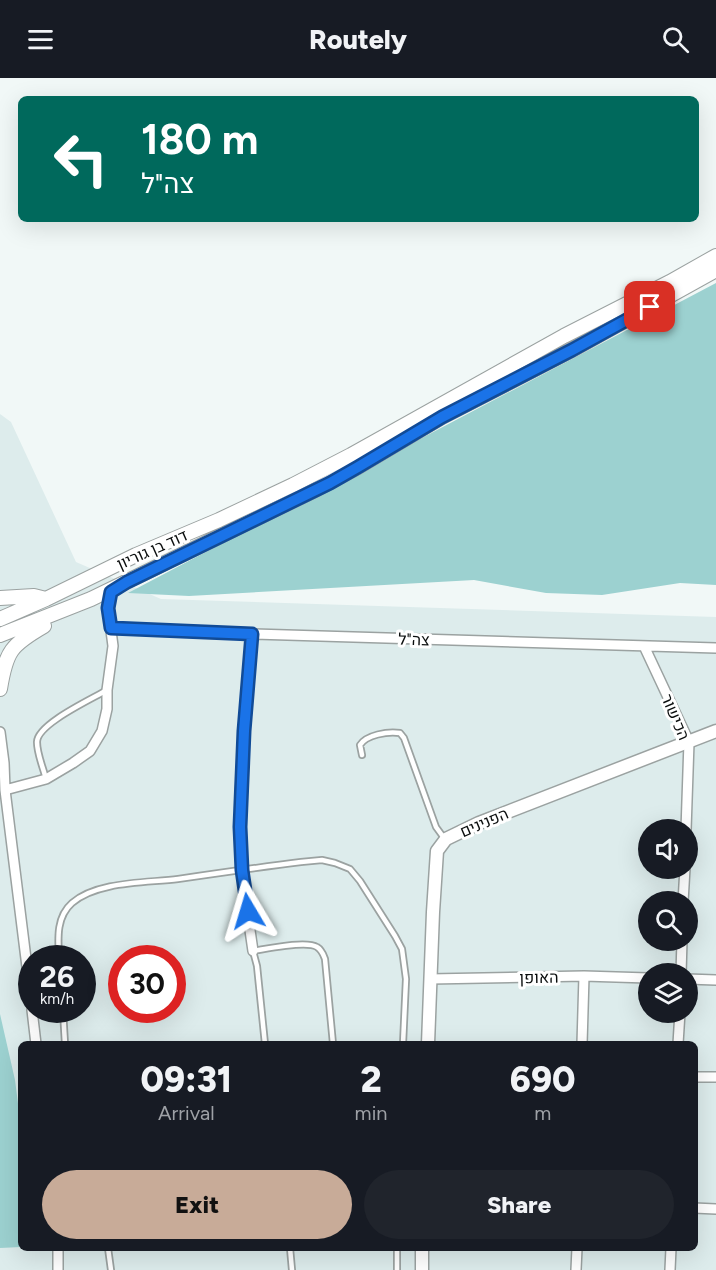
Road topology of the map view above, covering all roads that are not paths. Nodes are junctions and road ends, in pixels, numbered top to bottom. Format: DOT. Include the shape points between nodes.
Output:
graph roads {
  1 [pos="716,256"];
  2 [pos="716,270"];
  3 [pos="127,582"];
  4 [pos="0,598"];
  5 [pos="46,599"];
  6 [pos="66,610"];
  7 [pos="0,619"];
  8 [pos="111,628"];
  9 [pos="252,634"];
  10 [pos="0,635"];
  11 [pos="644,646"];
  12 [pos="716,648"];
  13 [pos="0,689"];
  14 [pos="107,690"];
  15 [pos="716,731"];
  16 [pos="0,732"];
  17 [pos="689,742"];
  18 [pos="362,755"];
  19 [pos="0,777"];
  20 [pos="46,778"];
  21 [pos="5,790"];
  22 [pos="4,805"];
  23 [pos="686,819"];
  24 [pos="446,839"];
  25 [pos="242,870"];
  26 [pos="23,945"];
  27 [pos="59,945"];
  28 [pos="253,951"];
  29 [pos="584,976"];
  30 [pos="638,978"];
  31 [pos="698,979"];
  32 [pos="430,980"];
  33 [pos="716,980"];
  34 [pos="34,1023"];
  35 [pos="64,1023"];
  36 [pos="679,1023"];
  37 [pos="36,1041"];
  38 [pos="66,1041"];
  39 [pos="266,1041"];
  40 [pos="333,1041"];
  41 [pos="403,1041"];
  42 [pos="428,1041"];
  43 [pos="582,1041"];
  44 [pos="678,1041"];
  45 [pos="698,1077"];
  46 [pos="716,1077"];
  47 [pos="698,1208"];
  48 [pos="716,1209"];
  49 [pos="58,1251"];
  50 [pos="108,1251"];
  51 [pos="290,1251"];
  52 [pos="398,1251"];
  53 [pos="422,1251"];
  54 [pos="577,1251"];
  55 [pos="671,1251"];
  56 [pos="58,1270"];
  57 [pos="111,1270"];
  58 [pos="292,1270"];
  59 [pos="397,1270"];
  60 [pos="422,1270"];
  61 [pos="576,1270"];
  62 [pos="670,1270"];
  1 -- 5 [label="main road, דוד בן גוריון" via="293,485"];
  2 -- 3 [label="main road, דוד בן גוריון" via="442,417 325,485"];
  3 -- 6 [label="main road, דוד בן גוריון"];
  3 -- 8 [label="street" via="111,592"];
  4 -- 5 [label="main road"];
  5 -- 7 [label="main road, דוד בן גוריון"];
  6 -- 10 [label="main road, דוד בן גוריון"];
  6 -- 13 [label="main road" via="27,635 10,652"];
  8 -- 9 [label="street, צה\"ל"];
  8 -- 14 [label="street" via="113,646"];
  9 -- 11 [label="street, צה\"ל"];
  9 -- 25 [label="street" via="244,731"];
  11 -- 12 [label="street, צה\"ל"];
  11 -- 17 [label="street, הכישור"];
  14 -- 20 [label="street" via="102,731 90,751"];
  14 -- 20 [label="lane" via="41,731 37,740"];
  15 -- 17 [label="street, הפנינים"];
  16 -- 21 [label="street"];
  17 -- 23 [label="street, הכישור"];
  17 -- 24 [label="street, הפנינים"];
  18 -- 24 [label="lane" via="360,745 368,738 400,733 436,827"];
  19 -- 21 [label="street"];
  20 -- 21 [label="street"];
  21 -- 22 [label="street"];
  22 -- 26 [label="street"];
  24 -- 32 [label="street, הפנינים" via="437,851"];
  25 -- 27 [label="lane" via="130,883 85,894 66,910 60,922"];
  25 -- 28 [label="street"];
  25 -- 41 [label="lane" via="322,860 350,869 402,949 406,979"];
  28 -- 39 [label="lane"];
  28 -- 40 [label="lane" via="310,944 323,952"];
  29 -- 30 [label="street, האופן"];
  29 -- 32 [label="street, האופן"];
  29 -- 43 [label="street"];
  31 -- 33 [label="street"];
  32 -- 42 [label="street, הפנינים"];
  34 -- 37 [label="street"];
  35 -- 38 [label="lane"];
  36 -- 44 [label="street"];
  45 -- 46 [label="street"];
  47 -- 48 [label="street"];
  49 -- 56 [label="street"];
  50 -- 57 [label="lane"];
  51 -- 58 [label="lane"];
  52 -- 59 [label="lane"];
  53 -- 60 [label="street"];
  54 -- 61 [label="street"];
  55 -- 62 [label="street"];
}
